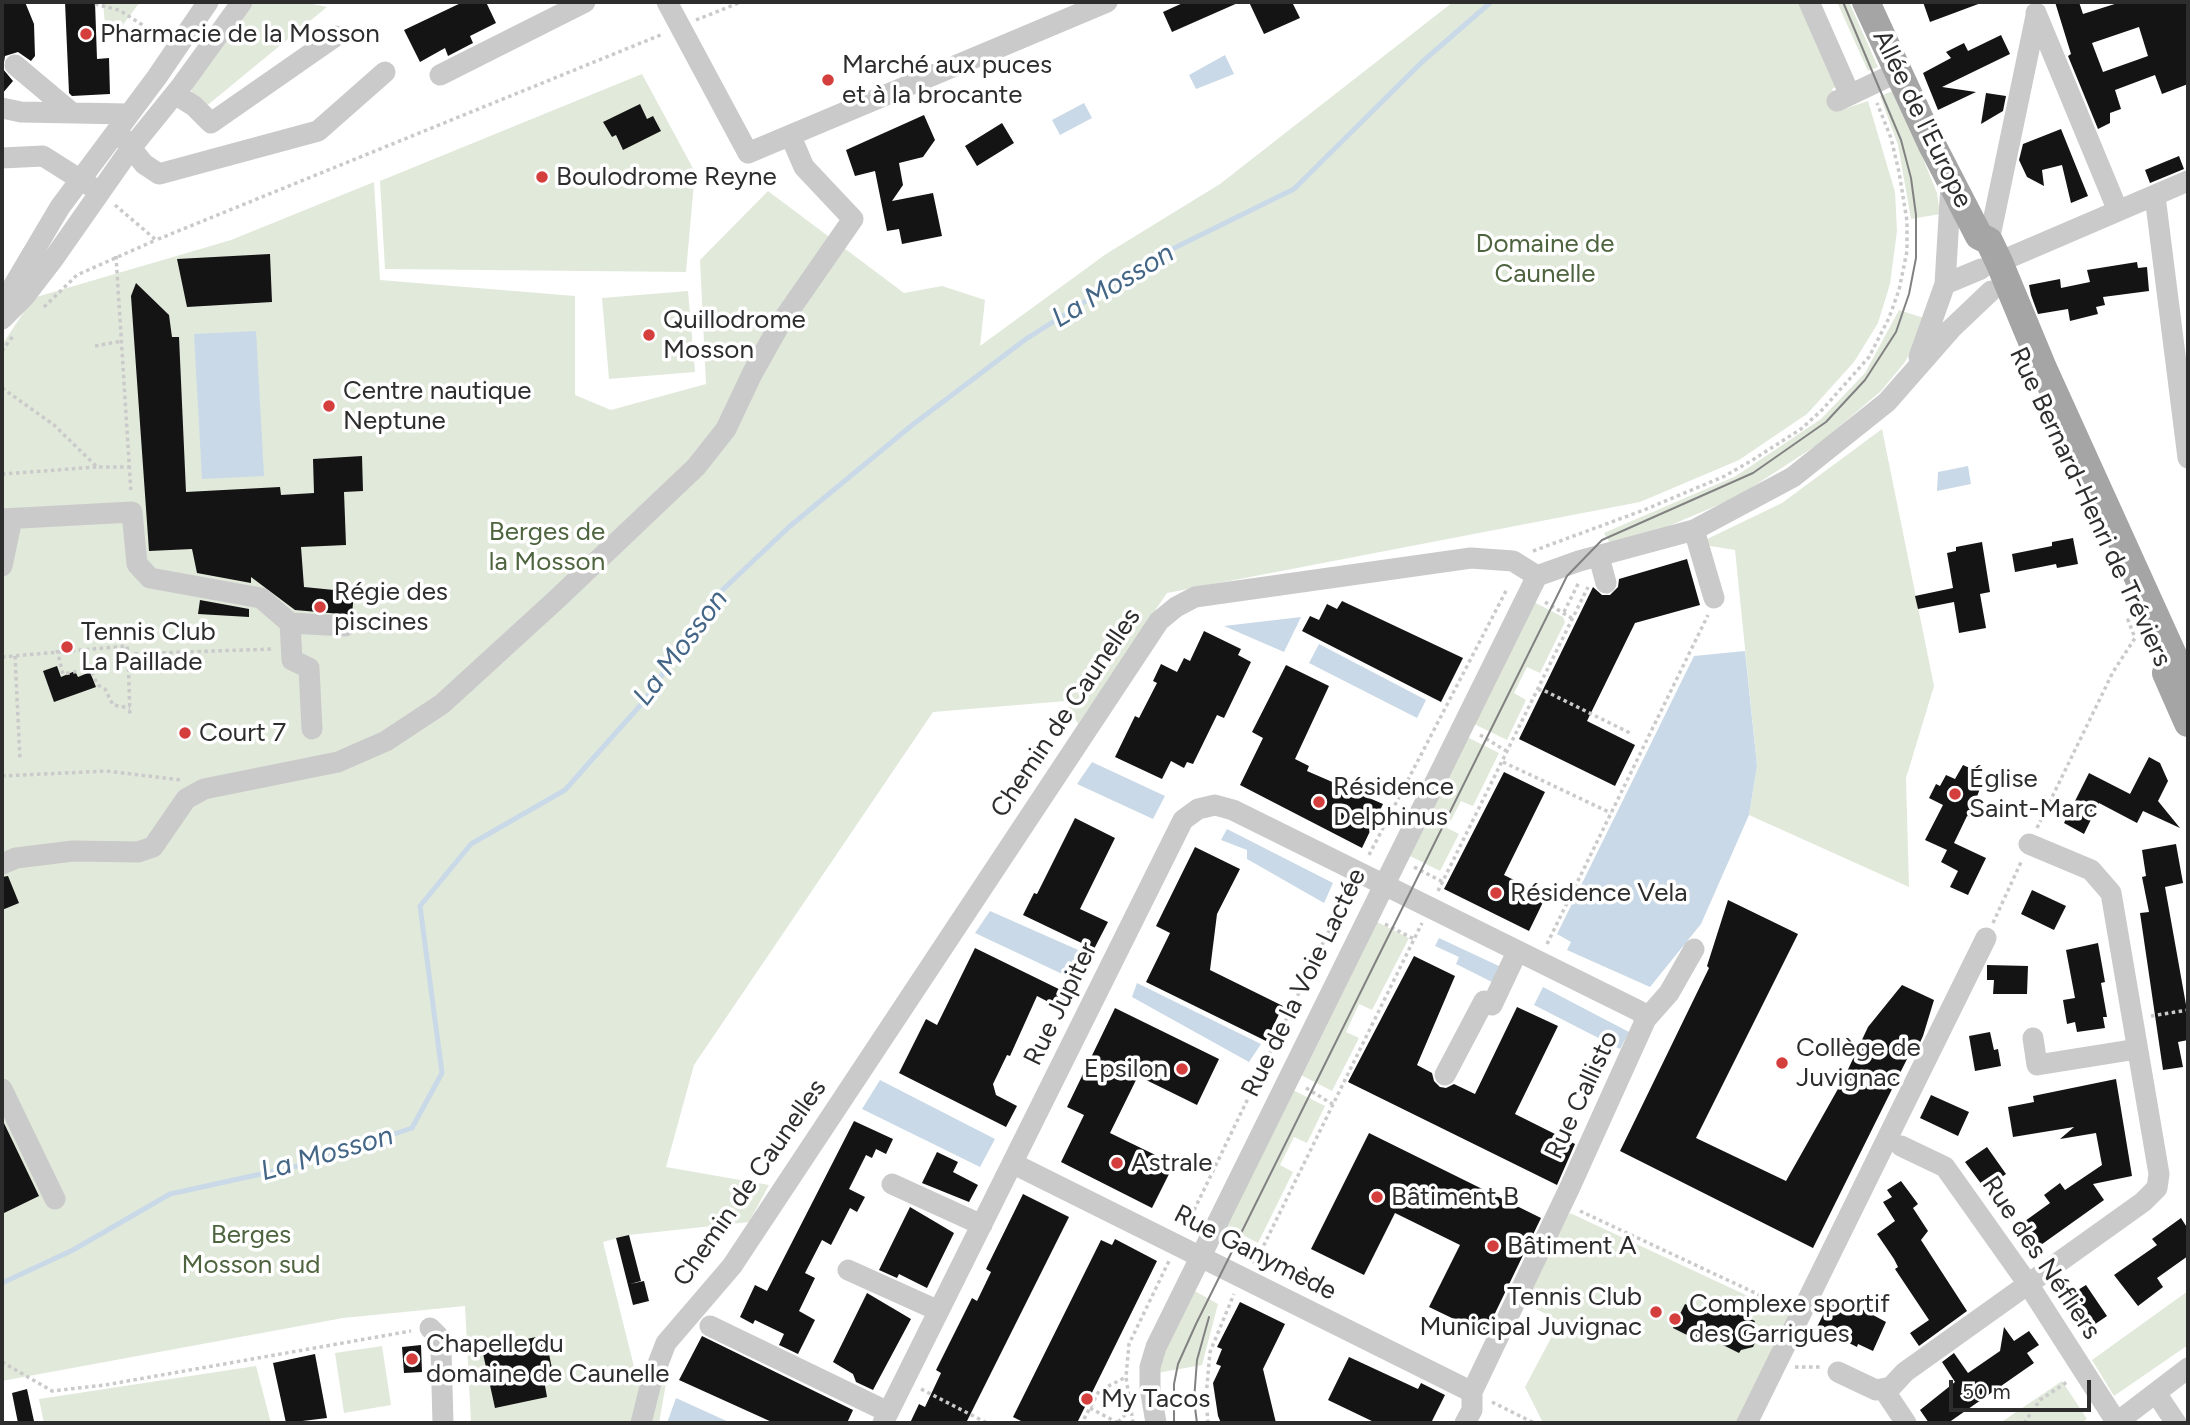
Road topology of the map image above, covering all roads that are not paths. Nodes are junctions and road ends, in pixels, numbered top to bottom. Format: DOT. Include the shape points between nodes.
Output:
graph roads {
  1 [pos="208,2"];
  2 [pos="242,2"];
  3 [pos="585,2"];
  4 [pos="667,2"];
  5 [pos="1107,2"];
  6 [pos="1809,2"];
  7 [pos="1866,2"];
  8 [pos="2035,9"];
  9 [pos="336,36"];
  10 [pos="15,65"];
  11 [pos="385,72"];
  12 [pos="1898,72"];
  13 [pos="440,75"];
  14 [pos="175,94"];
  15 [pos="2,108"];
  16 [pos="71,112"];
  17 [pos="123,122"];
  18 [pos="791,137"];
  19 [pos="131,148"];
  20 [pos="2,158"];
  21 [pos="81,178"];
  22 [pos="1952,181"];
  23 [pos="2188,181"];
  24 [pos="100,193"];
  25 [pos="2155,196"];
  26 [pos="2118,211"];
  27 [pos="1988,260"];
  28 [pos="1945,284"];
  29 [pos="2,305"];
  30 [pos="10,323"];
  31 [pos="1913,372"];
  32 [pos="2188,446"];
  33 [pos="5,519"];
  34 [pos="1694,530"];
  35 [pos="3,556"];
  36 [pos="1599,557"];
  37 [pos="1529,570"];
  38 [pos="1597,584"];
  39 [pos="1712,606"];
  40 [pos="290,623"];
  41 [pos="345,626"];
  42 [pos="2188,688"];
  43 [pos="2188,723"];
  44 [pos="312,729"];
  45 [pos="2029,844"];
  46 [pos="2,864"];
  47 [pos="1384,885"];
  48 [pos="1986,938"];
  49 [pos="1694,949"];
  50 [pos="1517,952"];
  51 [pos="1646,1019"];
  52 [pos="2033,1038"];
  53 [pos="2137,1049"];
  54 [pos="1445,1075"];
  55 [pos="2,1089"];
  56 [pos="1901,1146"];
  57 [pos="1014,1164"];
  58 [pos="892,1184"];
  59 [pos="55,1199"];
  60 [pos="982,1225"];
  61 [pos="1199,1256"];
  62 [pos="848,1269"];
  63 [pos="2028,1284"];
  64 [pos="939,1311"];
  65 [pos="710,1326"];
  66 [pos="430,1328"];
  67 [pos="2188,1368"];
  68 [pos="1838,1372"];
  69 [pos="1884,1390"];
  70 [pos="1472,1392"];
  71 [pos="2156,1393"];
  72 [pos="886,1417"];
  73 [pos="443,1423"];
  74 [pos="641,1423"];
  75 [pos="1156,1423"];
  76 [pos="1465,1423"];
  77 [pos="1747,1423"];
  78 [pos="1906,1423"];
  79 [pos="2117,1423"];
  80 [pos="2176,1423"];
  1 -- 17 [label="street"];
  2 -- 14 [label="street"];
  3 -- 13 [label="street"];
  4 -- 18 [label="street" via="748,153"];
  5 -- 18 [label="street"];
  6 -- 12 [label="street" via="1843,98"];
  7 -- 12 [label="main road, Allée de l'Europe"];
  8 -- 26 [label="street"];
  8 -- 27 [label="street"];
  9 -- 14 [label="street" via="211,123"];
  10 -- 16 [label="street"];
  11 -- 19 [label="street" via="318,131 159,174"];
  12 -- 22 [label="main road, Allée de l'Europe"];
  14 -- 19 [label="street"];
  15 -- 16 [label="street"];
  16 -- 17 [label="street"];
  17 -- 19 [label="street"];
  17 -- 21 [label="street"];
  18 -- 46 [label="street" via="804,167 853,219 780,324 726,429 696,467 442,704 386,741 338,762 204,789 186,799 153,847 138,852 73,851"];
  19 -- 24 [label="street"];
  20 -- 21 [label="street" via="43,156"];
  21 -- 24 [label="street"];
  21 -- 29 [label="street"];
  22 -- 27 [label="main road, Allée de l'Europe"];
  22 -- 28 [label="street"];
  23 -- 25 [label="street"];
  24 -- 30 [label="street"];
  25 -- 26 [label="street"];
  25 -- 32 [label="street"];
  26 -- 27 [label="street"];
  27 -- 28 [label="street"];
  27 -- 31 [label="street" via="1951,328"];
  27 -- 42 [label="main road, Rue Bernard-Henri de Tréviers" via="2043,368"];
  27 -- 43 [label="main road, Rue Bernard-Henri de Tréviers"];
  28 -- 31 [label="street"];
  31 -- 34 [label="street" via="1879,409 1793,477"];
  33 -- 35 [label="street"];
  33 -- 40 [label="street" via="132,512 137,564 150,578 261,598"];
  34 -- 36 [label="street"];
  34 -- 39 [label="street"];
  36 -- 37 [label="street"];
  36 -- 38 [label="street"];
  37 -- 47 [label="street, Rue de la Voie Lactée"];
  37 -- 74 [label="street, Chemin de Caunelles" via="1497,558 1471,558 1195,597 1159,621 732,1266 666,1343"];
  40 -- 41 [label="street"];
  40 -- 44 [label="street" via="292,660 309,668"];
  45 -- 53 [label="street" via="2091,870 2111,893"];
  47 -- 50 [label="street, Rue Callisto"];
  47 -- 57 [label="street, Rue Jupiter" via="1233,810 1215,805 1198,809 1183,820"];
  47 -- 61 [label="street, Rue de la Voie Lactée"];
  48 -- 77 [label="street"];
  49 -- 51 [label="street" via="1669,993"];
  50 -- 51 [label="street, Rue Callisto" via="1639,1011"];
  50 -- 54 [label="street" via="1496,999 1492,1005 1483,1001"];
  51 -- 70 [label="street, Rue Callisto"];
  52 -- 53 [label="street" via="2037,1065"];
  53 -- 63 [label="street" via="2159,1174 2157,1188"];
  55 -- 59 [label="street"];
  56 -- 63 [label="street, Rue des Néfliers" via="1945,1167"];
  57 -- 60 [label="street, Rue Jupiter"];
  57 -- 61 [label="street, Rue Ganymède"];
  58 -- 60 [label="street"];
  60 -- 64 [label="street, Rue Jupiter"];
  61 -- 70 [label="street, Rue Ganymède"];
  61 -- 75 [label="street, Rue de la Voie Lactée" via="1150,1367"];
  62 -- 64 [label="street"];
  63 -- 69 [label="street"];
  63 -- 79 [label="street, Rue des Néfliers"];
  64 -- 72 [label="street, Rue Jupiter"];
  65 -- 72 [label="street, Rue Jupiter"];
  66 -- 73 [label="street" via="438,1336 441,1350"];
  67 -- 71 [label="street"];
  68 -- 69 [label="street"];
  69 -- 78 [label="street"];
  70 -- 76 [label="street, Rue Callisto" via="1472,1410"];
  71 -- 79 [label="street"];
  71 -- 80 [label="street"];
}
